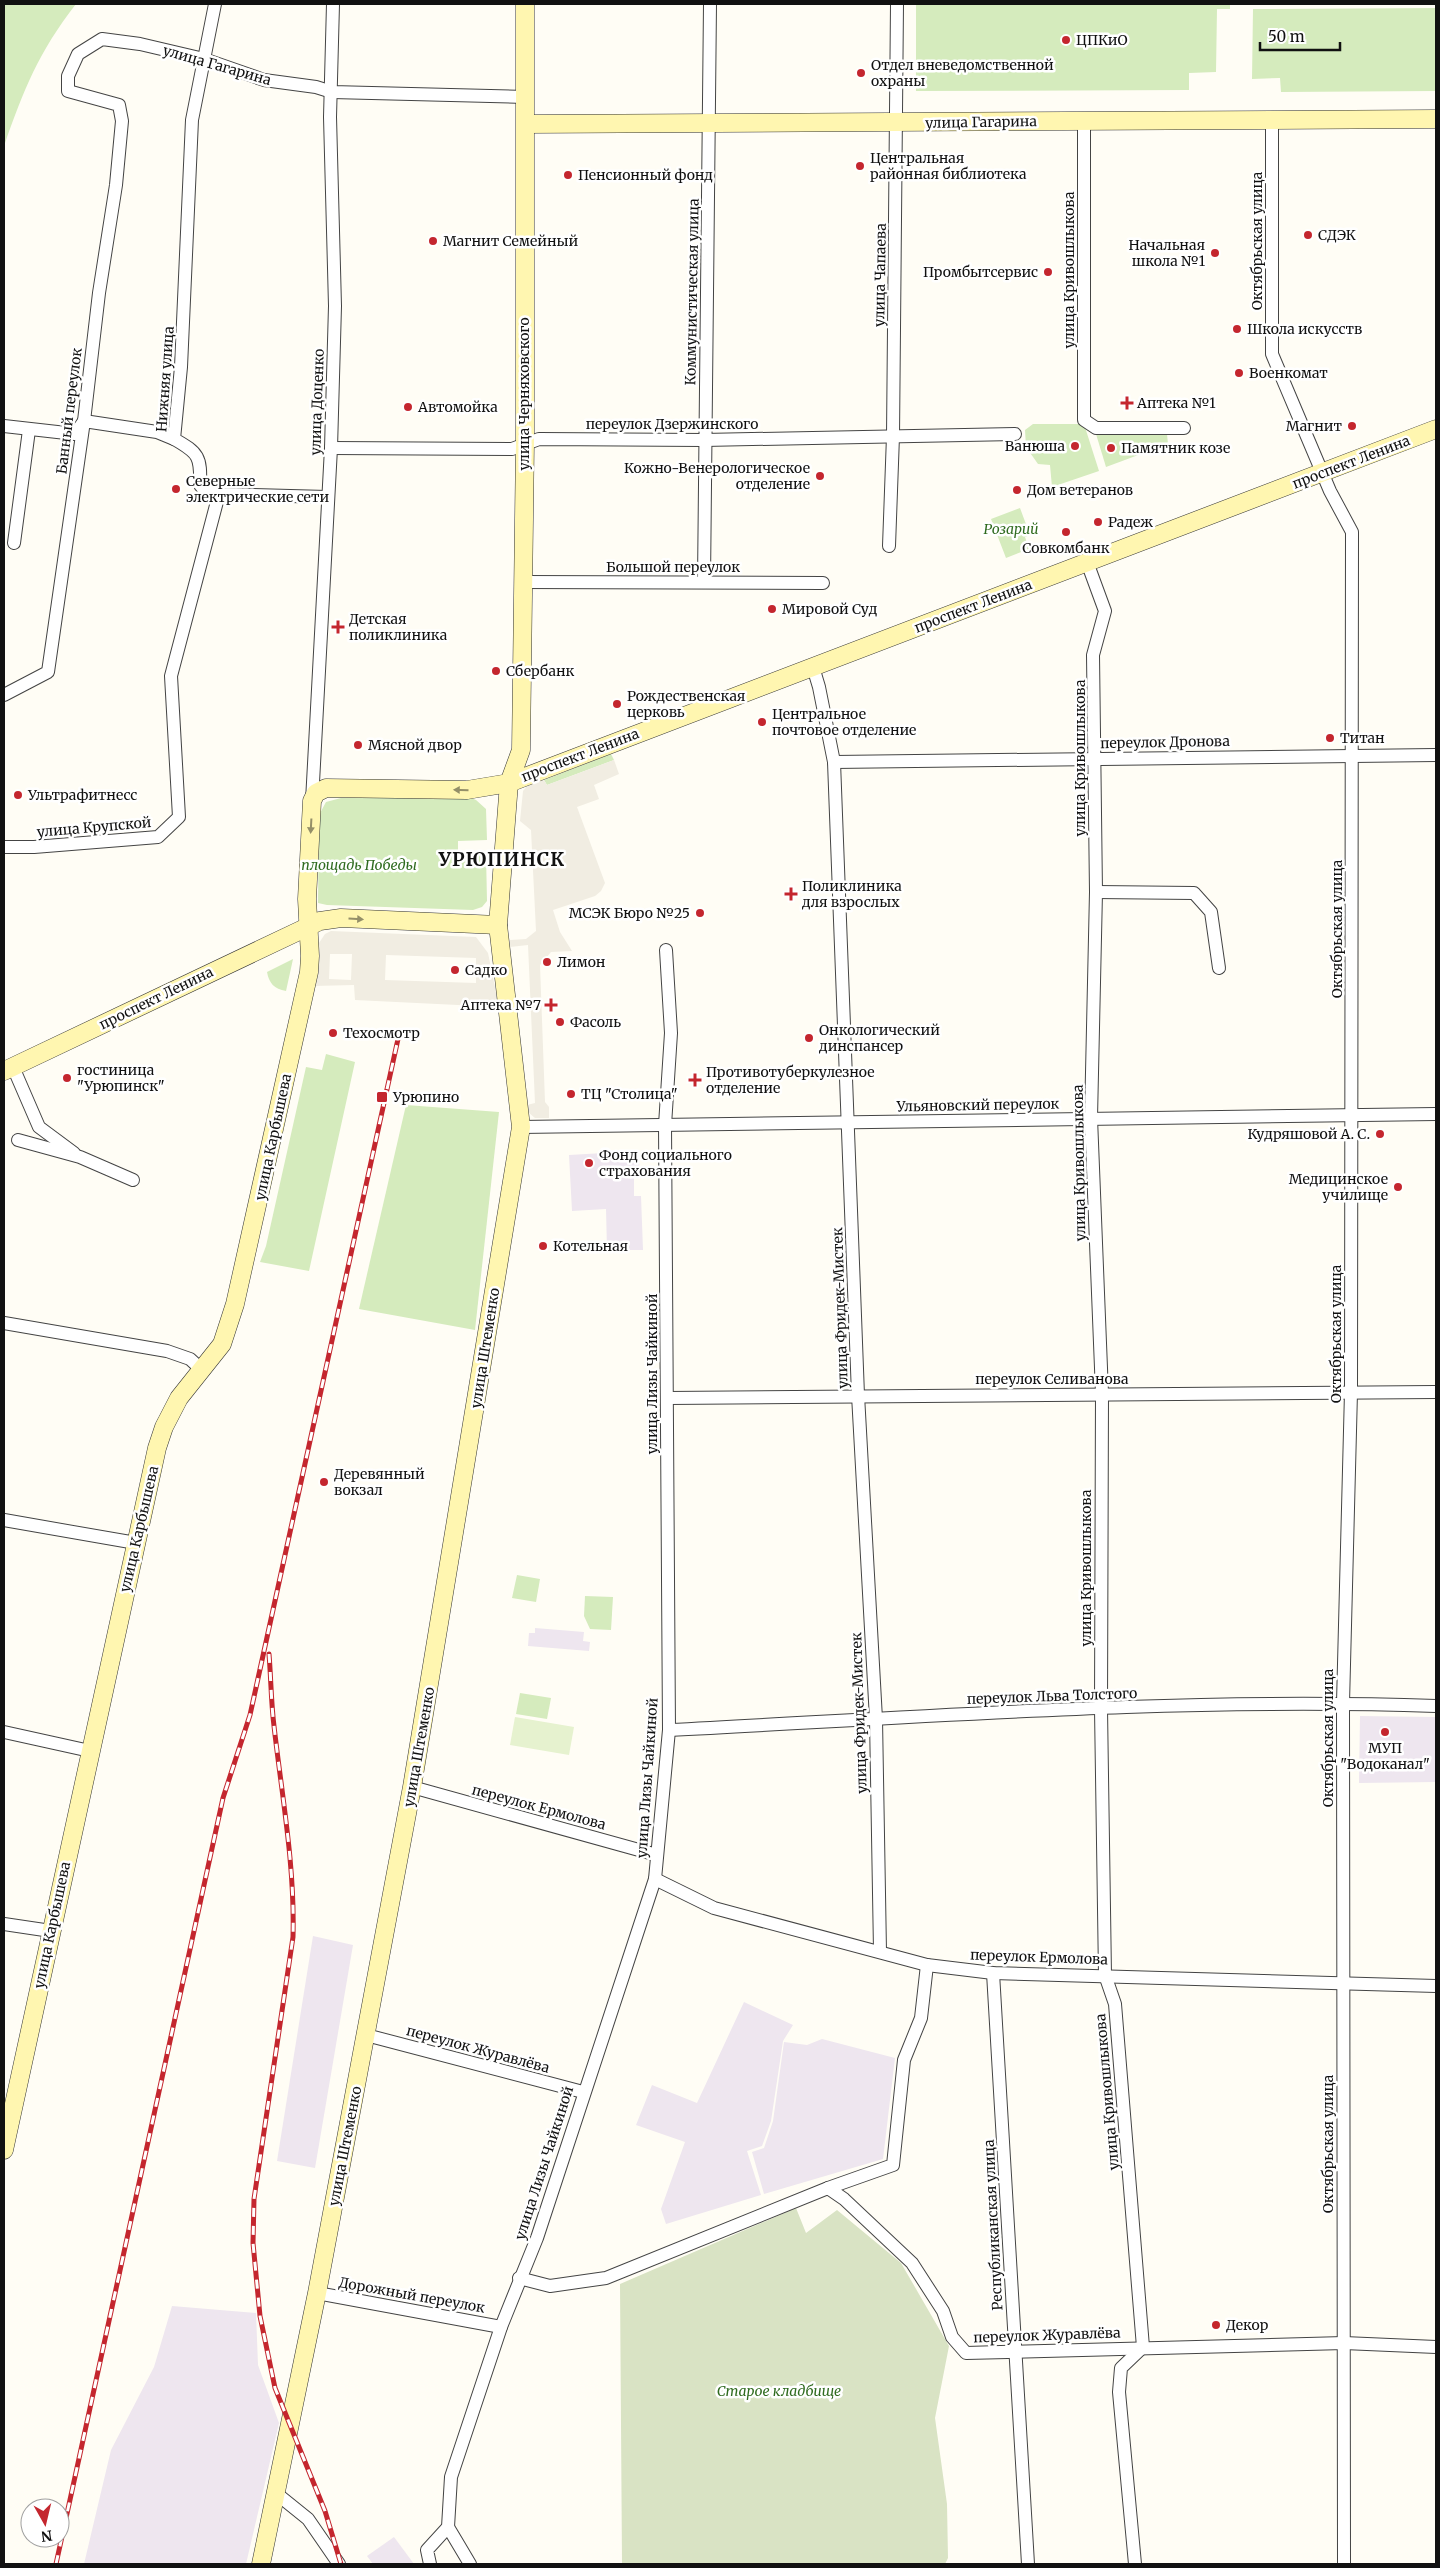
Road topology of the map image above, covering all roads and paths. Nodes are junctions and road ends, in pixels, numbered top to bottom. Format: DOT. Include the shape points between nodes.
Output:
graph roads {
  1 [pos="215,4"];
  2 [pos="333,4"];
  3 [pos="525,4"];
  4 [pos="710,4"];
  5 [pos="897,4"];
  6 [pos="204,59"];
  7 [pos="332,92"];
  8 [pos="525,97"];
  9 [pos="119,105"];
  10 [pos="1436,119"];
  11 [pos="1272,120"];
  12 [pos="1084,121"];
  13 [pos="897,123"];
  14 [pos="526,124"];
  15 [pos="710,124"];
  16 [pos="84,421"];
  17 [pos="4,426"];
  18 [pos="1184,428"];
  19 [pos="1436,429"];
  20 [pos="29,430"];
  21 [pos="1015,434"];
  22 [pos="893,436"];
  23 [pos="174,439"];
  24 [pos="704,440"];
  25 [pos="525,442"];
  26 [pos="330,448"];
  27 [pos="1323,473"];
  28 [pos="219,494"];
  29 [pos="327,497"];
  30 [pos="14,544"];
  31 [pos="889,546"];
  32 [pos="1087,562"];
  33 [pos="704,581"];
  34 [pos="522,582"];
  35 [pos="823,583"];
  36 [pos="813,667"];
  37 [pos="4,695"];
  38 [pos="1353,755"];
  39 [pos="1436,755"];
  40 [pos="1094,758"];
  41 [pos="834,762"];
  42 [pos="509,783"];
  43 [pos="312,801"];
  44 [pos="4,847"];
  45 [pos="1096,892"];
  46 [pos="498,925"];
  47 [pos="308,926"];
  48 [pos="666,950"];
  49 [pos="1219,968"];
  50 [pos="8,1069"];
  51 [pos="1436,1114"];
  52 [pos="1351,1115"];
  53 [pos="1091,1118"];
  54 [pos="847,1121"];
  55 [pos="665,1125"];
  56 [pos="521,1127"];
  57 [pos="18,1140"];
  58 [pos="80,1157"];
  59 [pos="133,1180"];
  60 [pos="4,1323"];
  61 [pos="202,1370"];
  62 [pos="1351,1392"];
  63 [pos="1436,1392"];
  64 [pos="1102,1393"];
  65 [pos="858,1395"];
  66 [pos="668,1398"];
  67 [pos="4,1520"];
  68 [pos="136,1543"];
  69 [pos="1343,1702"];
  70 [pos="1436,1706"];
  71 [pos="1101,1709"];
  72 [pos="876,1719"];
  73 [pos="669,1730"];
  74 [pos="4,1732"];
  75 [pos="90,1751"];
  76 [pos="412,1787"];
  77 [pos="657,1855"];
  78 [pos="655,1879"];
  79 [pos="4,1924"];
  80 [pos="51,1931"];
  81 [pos="880,1951"];
  82 [pos="927,1965"];
  83 [pos="993,1973"];
  84 [pos="1105,1975"];
  85 [pos="1343,1983"];
  86 [pos="1436,1986"];
  87 [pos="366,2035"];
  88 [pos="583,2092"];
  89 [pos="6,2130"];
  90 [pos="4,2150"];
  91 [pos="828,2188"];
  92 [pos="519,2278"];
  93 [pos="317,2293"];
  94 [pos="501,2327"];
  95 [pos="1344,2344"];
  96 [pos="1143,2347"];
  97 [pos="1436,2347"];
  98 [pos="1015,2354"];
  99 [pos="277,2494"];
  100 [pos="448,2527"];
  101 [pos="261,2564"];
  102 [pos="339,2564"];
  103 [pos="430,2564"];
  104 [pos="470,2564"];
  105 [pos="1028,2564"];
  106 [pos="1135,2564"];
  107 [pos="1344,2564"];
  1 -- 6 [label="street, Нижняя улица"];
  2 -- 7 [label="street, улица Доценко"];
  3 -- 8 [label="main road, улица Черняховского"];
  4 -- 15 [label="street, Коммунистическая улица"];
  5 -- 13 [label="street, улица Чапаева"];
  6 -- 7 [label="street, улица Гагарина" via="264,80"];
  6 -- 9 [label="street, улица Гагарина" via="102,39 78,54 68,76 68,91"];
  6 -- 23 [label="street, Нижняя улица" via="192,120 181,367"];
  7 -- 8 [label="street, улица Гагарина"];
  7 -- 26 [label="street, улица Доценко" via="335,306"];
  8 -- 14 [label="main road, улица Черняховского"];
  9 -- 16 [label="street, Банный переулок" via="122,121 116,185 98,293"];
  10 -- 11 [label="main road, улица Гагарина"];
  11 -- 12 [label="main road, улица Гагарина"];
  11 -- 27 [label="street, Октябрьская улица" via="1272,354"];
  12 -- 13 [label="main road, улица Гагарина"];
  12 -- 18 [label="street, улица Кривошлыкова" via="1084,420 1096,428"];
  13 -- 15 [label="main road, улица Гагарина"];
  13 -- 22 [label="street, улица Чапаева"];
  14 -- 15 [label="main road, улица Гагарина"];
  14 -- 25 [label="main road, улица Черняховского"];
  15 -- 24 [label="street, Коммунистическая улица"];
  16 -- 20 [label="street" via="74,434"];
  16 -- 23 [label="street" via="157,432"];
  16 -- 37 [label="street, Банный переулок" via="48,672"];
  17 -- 20 [label="street"];
  19 -- 27 [label="main road, проспект Ленина"];
  20 -- 30 [label="street"];
  21 -- 22 [label="street, переулок Дзержинского"];
  22 -- 24 [label="street, переулок Дзержинского"];
  22 -- 31 [label="street, улица Чапаева"];
  23 -- 28 [label="street, Нижняя улица" via="196,454 201,462 200,485"];
  24 -- 25 [label="street, переулок Дзержинского" via="538,438"];
  24 -- 33 [label="street, Коммунистическая улица"];
  25 -- 26 [label="street, переулок Дзержинского" via="512,449"];
  25 -- 34 [label="main road, улица Черняховского"];
  26 -- 29 [label="street, улица Доценко"];
  27 -- 32 [label="main road, проспект Ленина"];
  27 -- 38 [label="street, Октябрьская улица" via="1352,532"];
  28 -- 29 [label="street"];
  28 -- 44 [label="street, улица Крупской" via="172,676 179,818 158,837"];
  29 -- 43 [label="street, улица Доценко"];
  32 -- 36 [label="main road, проспект Ленина"];
  32 -- 40 [label="street, улица Кривошлыкова" via="1105,610 1093,655"];
  33 -- 34 [label="street, Большой переулок"];
  33 -- 35 [label="street, Большой переулок"];
  34 -- 42 [label="main road, улица Черняховского" via="521,750"];
  36 -- 41 [label="street, улица Фридек-Мистек"];
  36 -- 42 [label="main road, проспект Ленина"];
  38 -- 39 [label="street, переулок Дронова"];
  38 -- 40 [label="street, переулок Дронова"];
  38 -- 52 [label="street, Октябрьская улица"];
  40 -- 41 [label="street, переулок Дронова"];
  40 -- 45 [label="street, улица Кривошлыкова"];
  41 -- 54 [label="street, улица Фридек-Мистек"];
  42 -- 43 [label="main road, one-way" via="468,790 326,788 316,793"];
  42 -- 46 [label="main road"];
  43 -- 47 [label="main road, one-way"];
  45 -- 49 [label="street" via="1194,892 1211,912"];
  45 -- 53 [label="street, улица Кривошлыкова"];
  47 -- 46 [label="main road, one-way" via="341,918"];
  46 -- 56 [label="main road, улица Штеменко"];
  47 -- 50 [label="main road, проспект Ленина"];
  47 -- 61 [label="main road, улица Карбышева" via="308,972 236,1304 222,1344"];
  48 -- 55 [label="street, улица Лизы Чайкиной" via="671,1033"];
  50 -- 58 [label="street" via="39,1127"];
  51 -- 52 [label="street, Ульяновский переулок"];
  52 -- 53 [label="street, Ульяновский переулок"];
  52 -- 62 [label="street, Октябрьская улица"];
  53 -- 54 [label="street, Ульяновский переулок"];
  53 -- 64 [label="street, улица Кривошлыкова"];
  54 -- 55 [label="street, Ульяновский переулок"];
  54 -- 65 [label="street, улица Фридек-Мистек"];
  55 -- 56 [label="street, Ульяновский переулок"];
  55 -- 66 [label="street, улица Лизы Чайкиной"];
  56 -- 76 [label="main road, улица Штеменко"];
  57 -- 58 [label="street"];
  58 -- 59 [label="street"];
  60 -- 61 [label="street" via="167,1351 190,1359"];
  61 -- 68 [label="main road, улица Карбышева" via="179,1398 164,1427"];
  62 -- 63 [label="street, переулок Селиванова"];
  62 -- 64 [label="street, переулок Селиванова"];
  62 -- 69 [label="street, Октябрьская улица"];
  64 -- 65 [label="street, переулок Селиванова"];
  64 -- 71 [label="street, улица Кривошлыкова"];
  65 -- 66 [label="street, переулок Селиванова"];
  65 -- 72 [label="street, улица Фридек-Мистек"];
  66 -- 73 [label="street, улица Лизы Чайкиной"];
  67 -- 68 [label="street"];
  68 -- 75 [label="main road, улица Карбышева"];
  69 -- 70 [label="street, переулок Льва Толстого"];
  69 -- 71 [label="street, переулок Льва Толстого"];
  69 -- 85 [label="street, Октябрьская улица"];
  71 -- 72 [label="street, переулок Льва Толстого"];
  71 -- 84 [label="street, улица Кривошлыкова"];
  72 -- 73 [label="street, переулок Льва Толстого"];
  72 -- 81 [label="street, улица Фридек-Мистек"];
  73 -- 77 [label="street, улица Лизы Чайкиной"];
  74 -- 75 [label="street"];
  75 -- 80 [label="main road, улица Карбышева"];
  76 -- 77 [label="street, переулок Ермолова"];
  76 -- 87 [label="main road, улица Штеменко"];
  77 -- 78 [label="street, улица Лизы Чайкиной"];
  78 -- 81 [label="street, переулок Ермолова" via="714,1908 831,1941"];
  78 -- 88 [label="street, улица Лизы Чайкиной"];
  79 -- 80 [label="street"];
  80 -- 89 [label="main road, улица Карбышева"];
  81 -- 82 [label="street, переулок Ермолова"];
  82 -- 83 [label="street, переулок Ермолова"];
  82 -- 91 [label="street" via="921,2018 904,2060 893,2165"];
  83 -- 84 [label="street, переулок Ермолова"];
  83 -- 98 [label="street, Республиканская улица"];
  84 -- 85 [label="street, переулок Ермолова"];
  84 -- 96 [label="street, улица Кривошлыкова" via="1115,2004"];
  85 -- 86 [label="street, переулок Ермолова"];
  85 -- 95 [label="street, Октябрьская улица"];
  87 -- 88 [label="street, переулок Журавлёва"];
  87 -- 93 [label="main road, улица Штеменко"];
  88 -- 92 [label="street, улица Лизы Чайкиной" via="537,2238"];
  89 -- 90 [label="main road, улица Карбышева"];
  91 -- 92 [label="street" via="606,2278 550,2286"];
  91 -- 98 [label="street, переулок Журавлёва" via="912,2263 943,2311 952,2337 966,2353"];
  92 -- 94 [label="street, улица Лизы Чайкиной"];
  93 -- 94 [label="street, Дорожный переулок"];
  93 -- 99 [label="main road, улица Штеменко"];
  94 -- 100 [label="street, улица Лизы Чайкиной" via="450,2477"];
  95 -- 96 [label="street, переулок Журавлёва"];
  95 -- 97 [label="street, переулок Журавлёва"];
  95 -- 107 [label="street, Октябрьская улица"];
  96 -- 98 [label="street, переулок Журавлёва"];
  96 -- 106 [label="street" via="1121,2368 1119,2392"];
  98 -- 105 [label="street, Республиканская улица"];
  99 -- 101 [label="main road, улица Штеменко"];
  99 -- 102 [label="street" via="308,2519"];
  100 -- 103 [label="street" via="427,2550"];
  100 -- 104 [label="street"];
}
